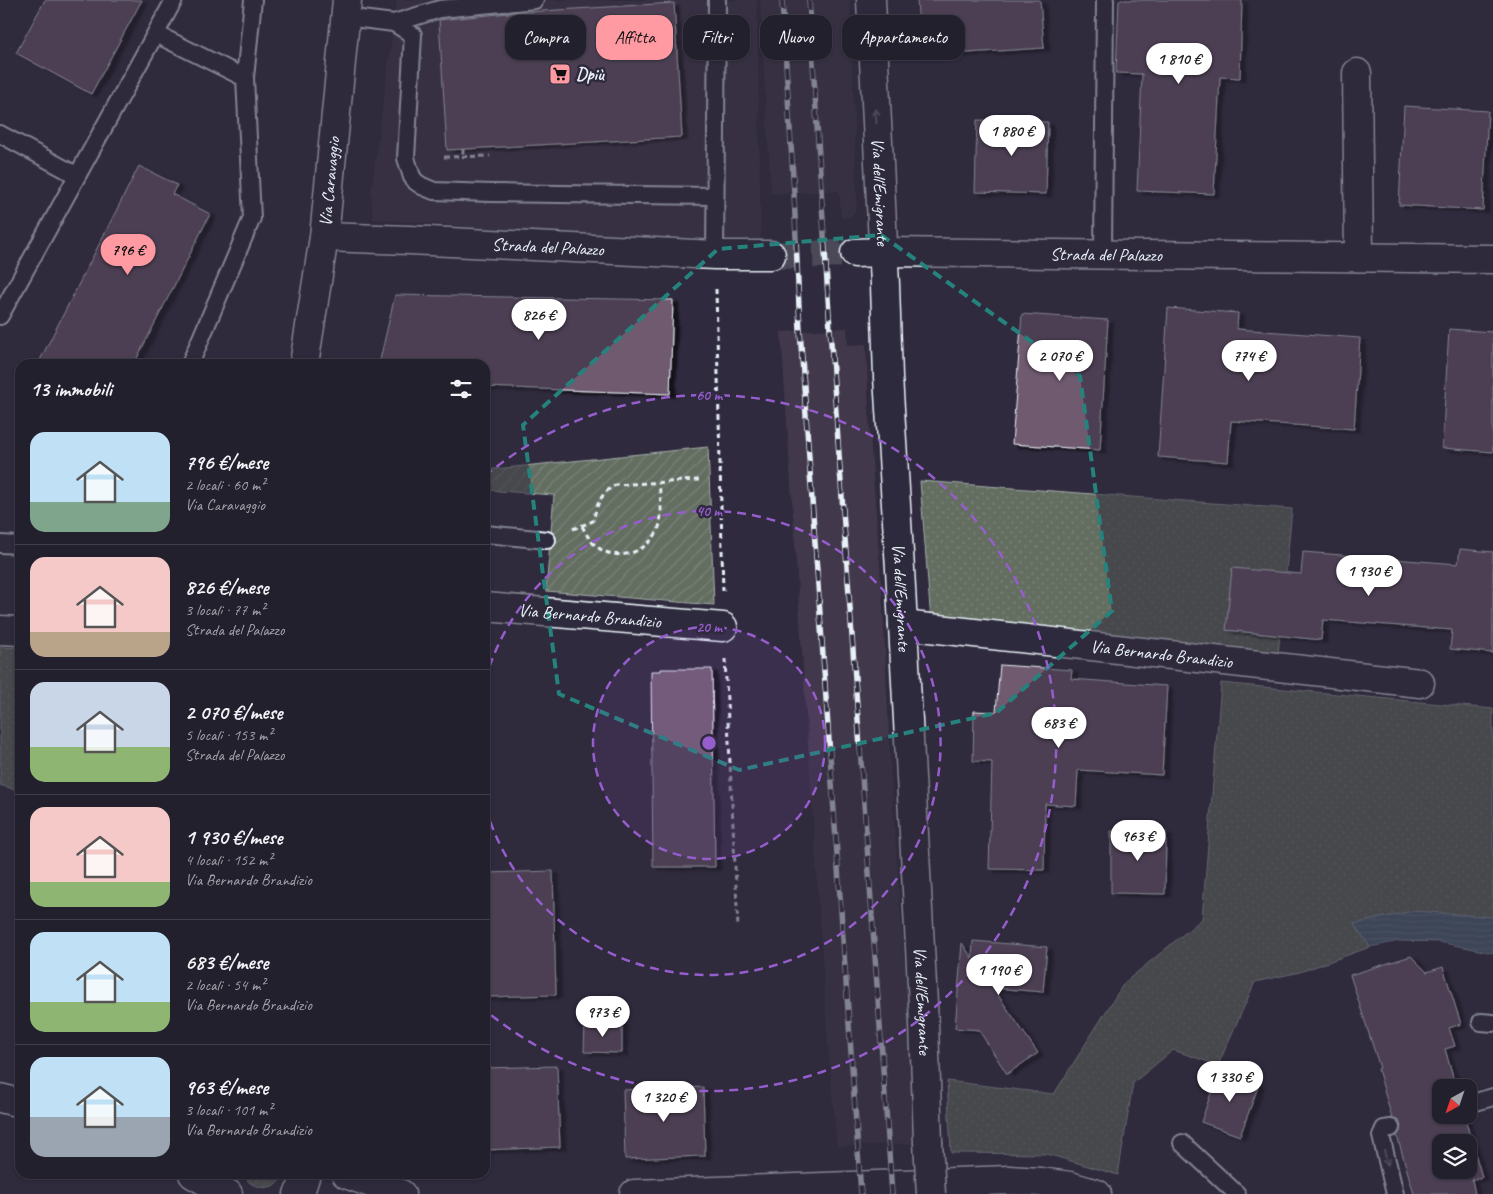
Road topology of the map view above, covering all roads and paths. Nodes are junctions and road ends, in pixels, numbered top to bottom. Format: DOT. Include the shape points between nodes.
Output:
graph roads {
  1 [pos="174,0"];
  2 [pos="253,0"];
  3 [pos="535,0"];
  4 [pos="717,0"];
  5 [pos="871,0"];
  6 [pos="1105,0"];
  7 [pos="346,8"];
  8 [pos="394,23"];
  9 [pos="156,34"];
  10 [pos="1357,73"];
  11 [pos="246,78"];
  12 [pos="0,134"];
  13 [pos="463,149"];
  14 [pos="463,156"];
  15 [pos="490,156"];
  16 [pos="444,157"];
  17 [pos="76,175"];
  18 [pos="714,196"];
  19 [pos="324,237"];
  20 [pos="883,252"];
  21 [pos="854,253"];
  22 [pos="715,254"];
  23 [pos="771,255"];
  24 [pos="1103,255"];
  25 [pos="1359,257"];
  26 [pos="1493,259"];
  27 [pos="0,316"];
  28 [pos="192,359"];
  29 [pos="305,359"];
  30 [pos="700,480"];
  31 [pos="659,482"];
  32 [pos="582,526"];
  33 [pos="490,534"];
  34 [pos="546,540"];
  35 [pos="0,544"];
  36 [pos="15,545"];
  37 [pos="490,607"];
  38 [pos="903,625"];
  39 [pos="724,627"];
  40 [pos="0,630"];
  41 [pos="15,631"];
  42 [pos="1420,683"];
  43 [pos="738,928"];
  44 [pos="1493,1097"];
  45 [pos="0,1098"];
  46 [pos="1478,1101"];
  47 [pos="15,1102"];
  48 [pos="1391,1128"];
  49 [pos="1182,1143"];
  50 [pos="202,1179"];
  51 [pos="221,1179"];
  52 [pos="305,1179"];
  53 [pos="360,1179"];
  54 [pos="228,1194"];
  55 [pos="298,1194"];
  56 [pos="401,1194"];
  57 [pos="634,1194"];
  58 [pos="931,1194"];
  59 [pos="1097,1194"];
  60 [pos="1237,1194"];
  61 [pos="1395,1194"];
  1 -- 9 [label="lane"];
  2 -- 11 [label="lane"];
  3 -- 8 [label="lane" via="440,8"];
  4 -- 18 [label="lane"];
  20 -- 5 [label="street, Via dell'Emigrante, one-way"];
  6 -- 24 [label="lane"];
  7 -- 8 [label="lane"];
  7 -- 19 [label="street, Via Caravaggio"];
  8 -- 18 [label="lane" via="413,35 406,158 412,177 422,186 434,191 491,193"];
  9 -- 11 [label="lane"];
  9 -- 17 [label="lane"];
  10 -- 25 [label="street"];
  11 -- 28 [label="lane" via="252,218"];
  12 -- 17 [label="lane"];
  13 -- 14 [label="path"];
  14 -- 15 [label="path"];
  14 -- 16 [label="path"];
  17 -- 27 [label="lane"];
  18 -- 22 [label="lane"];
  19 -- 22 [label="street, Strada del Palazzo"];
  19 -- 29 [label="street, Via Caravaggio"];
  20 -- 21 [label="street, Strada del Palazzo"];
  20 -- 24 [label="street, Strada del Palazzo"];
  20 -- 38 [label="street, Via dell'Emigrante"];
  22 -- 23 [label="street, Strada del Palazzo"];
  22 -- 39 [label="path"];
  24 -- 25 [label="street, Strada del Palazzo"];
  25 -- 26 [label="street, Strada del Palazzo"];
  30 -- 31 [label="path"];
  31 -- 32 [label="path" via="616,484 607,490 593,521"];
  31 -- 32 [label="path" via="658,530 642,549 631,554 606,553 587,537"];
  32 -- 34 [label="path"];
  33 -- 34 [label="lane"];
  35 -- 36 [label="lane"];
  37 -- 39 [label="street, Via Bernardo Brandizio"];
  38 -- 42 [label="street, Via Bernardo Brandizio"];
  38 -- 58 [label="street, Via dell'Emigrante, bridge"];
  39 -- 43 [label="path"];
  40 -- 41 [label="street"];
  44 -- 46 [label="lane"];
  45 -- 47 [label="street"];
  48 -- 61 [label="lane, one-way" via="1384,1129 1381,1136"];
  49 -- 60 [label="lane"];
  50 -- 54 [label="street"];
  51 -- 54 [label="street"];
  52 -- 55 [label="street"];
  53 -- 56 [label="street"];
  57 -- 59 [label="street" via="1009,1180 1070,1186"];
}
